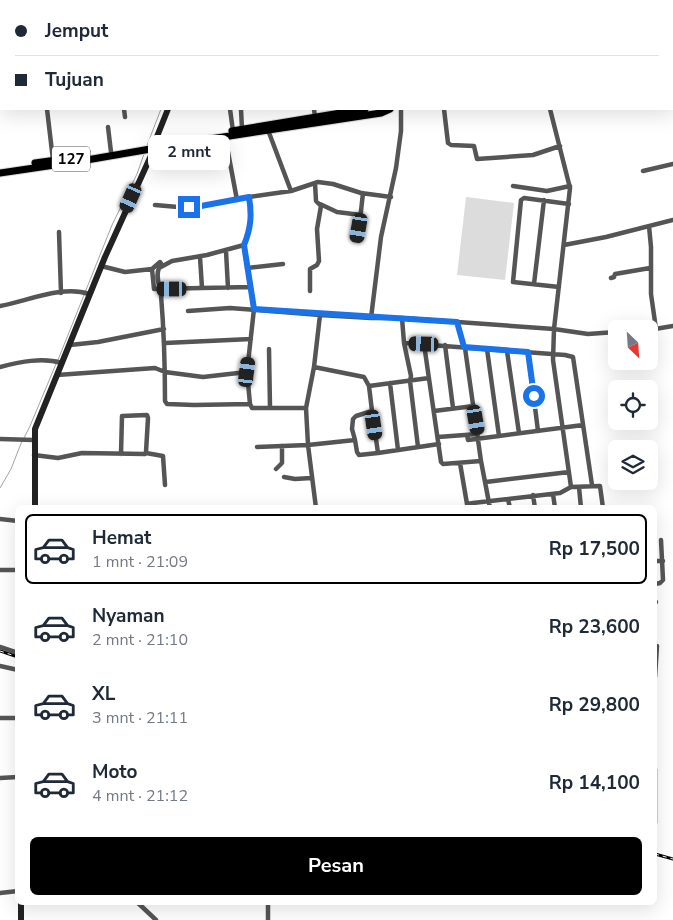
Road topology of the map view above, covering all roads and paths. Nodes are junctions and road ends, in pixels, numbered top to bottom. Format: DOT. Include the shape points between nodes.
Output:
graph roads {
  1 [pos="47,110"];
  2 [pos="124,110"];
  3 [pos="168,110"];
  4 [pos="230,110"];
  5 [pos="241,110"];
  6 [pos="352,110"];
  7 [pos="388,110"];
  8 [pos="401,110"];
  9 [pos="444,110"];
  10 [pos="550,110"];
  11 [pos="314,113"];
  12 [pos="125,118"];
  13 [pos="108,127"];
  14 [pos="242,129"];
  15 [pos="268,130"];
  16 [pos="233,131"];
  17 [pos="222,135"];
  18 [pos="560,146"];
  19 [pos="152,147"];
  20 [pos="140,149"];
  21 [pos="111,152"];
  22 [pos="53,160"];
  23 [pos="673,164"];
  24 [pos="26,167"];
  25 [pos="0,168"];
  26 [pos="643,170"];
  27 [pos="0,173"];
  28 [pos="315,183"];
  29 [pos="513,186"];
  30 [pos="570,186"];
  31 [pos="291,192"];
  32 [pos="363,193"];
  33 [pos="249,197"];
  34 [pos="391,197"];
  35 [pos="237,200"];
  36 [pos="544,200"];
  37 [pos="320,204"];
  38 [pos="569,204"];
  39 [pos="155,205"];
  40 [pos="361,215"];
  41 [pos="673,220"];
  42 [pos="650,226"];
  43 [pos="59,232"];
  44 [pos="358,238"];
  45 [pos="244,245"];
  46 [pos="564,245"];
  47 [pos="226,251"];
  48 [pos="200,257"];
  49 [pos="283,264"];
  50 [pos="162,265"];
  51 [pos="101,266"];
  52 [pos="247,268"];
  53 [pos="650,268"];
  54 [pos="152,270"];
  55 [pos="611,278"];
  56 [pos="534,284"];
  57 [pos="250,287"];
  58 [pos="559,287"];
  59 [pos="202,288"];
  60 [pos="228,288"];
  61 [pos="160,289"];
  62 [pos="310,292"];
  63 [pos="61,293"];
  64 [pos="89,294"];
  65 [pos="0,306"];
  66 [pos="254,309"];
  67 [pos="188,311"];
  68 [pos="320,315"];
  69 [pos="371,318"];
  70 [pos="402,318"];
  71 [pos="655,320"];
  72 [pos="457,322"];
  73 [pos="673,326"];
  74 [pos="164,329"];
  75 [pos="554,329"];
  76 [pos="658,329"];
  77 [pos="608,333"];
  78 [pos="251,339"];
  79 [pos="165,343"];
  80 [pos="404,343"];
  81 [pos="424,344"];
  82 [pos="70,345"];
  83 [pos="445,345"];
  84 [pos="465,348"];
  85 [pos="488,349"];
  86 [pos="269,350"];
  87 [pos="507,351"];
  88 [pos="528,352"];
  89 [pos="553,354"];
  90 [pos="58,362"];
  91 [pos="0,367"];
  92 [pos="314,367"];
  93 [pos="165,372"];
  94 [pos="247,372"];
  95 [pos="57,375"];
  96 [pos="429,378"];
  97 [pos="410,381"];
  98 [pos="390,383"];
  99 [pos="369,386"];
  100 [pos="250,404"];
  101 [pos="474,406"];
  102 [pos="270,408"];
  103 [pos="306,408"];
  104 [pos="453,408"];
  105 [pos="372,411"];
  106 [pos="434,411"];
  107 [pos="583,425"];
  108 [pos="562,428"];
  109 [pos="538,431"];
  110 [pos="519,433"];
  111 [pos="478,436"];
  112 [pos="499,436"];
  113 [pos="438,437"];
  114 [pos="0,439"];
  115 [pos="30,440"];
  116 [pos="355,440"];
  117 [pos="308,444"];
  118 [pos="439,444"];
  119 [pos="282,446"];
  120 [pos="257,447"];
  121 [pos="418,447"];
  122 [pos="398,450"];
  123 [pos="146,453"];
  124 [pos="121,454"];
  125 [pos="378,454"];
  126 [pos="34,455"];
  127 [pos="482,461"];
  128 [pos="460,463"];
  129 [pos="276,469"];
  130 [pos="569,472"];
  131 [pos="284,477"];
  132 [pos="312,478"];
  133 [pos="486,482"];
  134 [pos="165,485"];
  135 [pos="592,485"];
  136 [pos="579,486"];
  137 [pos="571,488"];
  138 [pos="553,494"];
  139 [pos="533,495"];
  140 [pos="508,499"];
  141 [pos="489,501"];
  142 [pos="35,505"];
  143 [pos="316,505"];
  144 [pos="468,505"];
  145 [pos="472,505"];
  146 [pos="490,505"];
  147 [pos="509,505"];
  148 [pos="535,505"];
  149 [pos="555,505"];
  150 [pos="581,505"];
  151 [pos="603,505"];
  152 [pos="0,519"];
  153 [pos="15,520"];
  154 [pos="662,540"];
  155 [pos="663,561"];
  156 [pos="657,562"];
  157 [pos="0,570"];
  158 [pos="15,570"];
  159 [pos="657,584"];
  160 [pos="0,647"];
  161 [pos="15,652"];
  162 [pos="1,667"];
  163 [pos="15,669"];
  164 [pos="0,718"];
  165 [pos="15,718"];
  166 [pos="15,777"];
  167 [pos="0,778"];
  168 [pos="15,891"];
  169 [pos="0,893"];
  170 [pos="21,905"];
  171 [pos="140,905"];
  172 [pos="268,905"];
  173 [pos="21,920"];
  174 [pos="156,920"];
  175 [pos="268,920"];
  1 -- 22 [label="street"];
  2 -- 12 [label="street"];
  3 -- 19 [label="street"];
  4 -- 16 [label="street"];
  5 -- 14 [label="street"];
  6 -- 11 [label="main road, 127"];
  7 -- 15 [label="main road, 127"];
  8 -- 34 [label="street"];
  9 -- 18 [label="street" via="448,143 474,146 477,158 533,155"];
  10 -- 18 [label="street"];
  11 -- 14 [label="main road, 127"];
  13 -- 21 [label="street"];
  14 -- 16 [label="main road, 127"];
  15 -- 17 [label="main road, 127"];
  15 -- 31 [label="street"];
  16 -- 17 [label="main road, 127"];
  17 -- 19 [label="main road, 127"];
  17 -- 35 [label="street"];
  18 -- 30 [label="street"];
  19 -- 20 [label="main road, 127"];
  19 -- 51 [label="street"];
  20 -- 21 [label="main road, 127"];
  20 -- 24 [label="main road, 127"];
  21 -- 22 [label="main road, 127"];
  22 -- 24 [label="main road, 127"];
  23 -- 26 [label="street"];
  24 -- 25 [label="main road, 127"];
  24 -- 27 [label="main road, 127"];
  28 -- 31 [label="street"];
  28 -- 32 [label="street" via="333,184"];
  28 -- 37 [label="street" via="316,200"];
  29 -- 30 [label="street" via="547,191"];
  30 -- 38 [label="street"];
  31 -- 33 [label="street"];
  32 -- 34 [label="street"];
  32 -- 40 [label="street"];
  33 -- 35 [label="street"];
  33 -- 45 [label="street" via="251,220"];
  34 -- 69 [label="street" via="381,237"];
  35 -- 39 [label="street" via="201,206"];
  36 -- 38 [label="street"];
  36 -- 56 [label="street"];
  36 -- 56 [label="street" via="523,198 519,214 512,282"];
  37 -- 40 [label="street" via="337,212"];
  37 -- 62 [label="street" via="317,229 319,261 310,269"];
  38 -- 46 [label="street"];
  40 -- 44 [label="street"];
  41 -- 42 [label="street"];
  42 -- 46 [label="street"];
  42 -- 53 [label="street"];
  43 -- 63 [label="street"];
  45 -- 47 [label="street"];
  45 -- 52 [label="street"];
  46 -- 58 [label="street"];
  47 -- 48 [label="street"];
  47 -- 60 [label="street"];
  48 -- 50 [label="street"];
  48 -- 59 [label="street"];
  49 -- 52 [label="street"];
  50 -- 54 [label="street" via="160,262"];
  50 -- 61 [label="street" via="157,273"];
  51 -- 54 [label="street" via="124,272"];
  51 -- 64 [label="street"];
  52 -- 57 [label="street"];
  53 -- 55 [label="street" via="615,274"];
  53 -- 71 [label="street"];
  54 -- 61 [label="street" via="154,289"];
  56 -- 58 [label="street"];
  57 -- 60 [label="street"];
  57 -- 66 [label="street"];
  58 -- 75 [label="street"];
  59 -- 60 [label="street"];
  59 -- 61 [label="street"];
  61 -- 74 [label="street"];
  63 -- 64 [label="street" via="76,291"];
  63 -- 65 [label="street"];
  64 -- 82 [label="street"];
  66 -- 67 [label="street"];
  66 -- 68 [label="street"];
  66 -- 78 [label="street"];
  68 -- 69 [label="street"];
  68 -- 92 [label="street"];
  69 -- 70 [label="street"];
  70 -- 72 [label="street"];
  70 -- 80 [label="street"];
  72 -- 75 [label="street"];
  72 -- 84 [label="street"];
  73 -- 76 [label="street"];
  74 -- 79 [label="street"];
  74 -- 82 [label="street"];
  75 -- 77 [label="street" via="588,334"];
  75 -- 89 [label="street"];
  78 -- 79 [label="street"];
  78 -- 94 [label="street"];
  79 -- 93 [label="street"];
  80 -- 81 [label="street"];
  80 -- 97 [label="street"];
  81 -- 83 [label="street"];
  81 -- 96 [label="street"];
  82 -- 90 [label="street"];
  83 -- 84 [label="street"];
  83 -- 104 [label="street"];
  84 -- 85 [label="street"];
  84 -- 101 [label="street"];
  85 -- 87 [label="street"];
  85 -- 112 [label="street"];
  86 -- 102 [label="street"];
  87 -- 88 [label="street"];
  87 -- 110 [label="street"];
  88 -- 89 [label="street"];
  88 -- 109 [label="street"];
  89 -- 107 [label="street" via="574,358"];
  89 -- 108 [label="street"];
  90 -- 91 [label="street" via="31,361"];
  90 -- 95 [label="street"];
  92 -- 99 [label="street" via="362,376"];
  92 -- 103 [label="street"];
  93 -- 94 [label="street" via="203,377"];
  93 -- 95 [label="street" via="155,368"];
  93 -- 100 [label="street" via="165,401 168,404"];
  94 -- 100 [label="street"];
  95 -- 115 [label="street"];
  96 -- 97 [label="street"];
  96 -- 106 [label="street"];
  97 -- 98 [label="street"];
  97 -- 121 [label="street"];
  98 -- 99 [label="street"];
  98 -- 122 [label="street"];
  99 -- 105 [label="street"];
  100 -- 102 [label="street" via="252,408"];
  101 -- 104 [label="street"];
  101 -- 111 [label="street"];
  102 -- 103 [label="street"];
  103 -- 117 [label="street"];
  104 -- 106 [label="street"];
  105 -- 116 [label="street" via="353,418"];
  105 -- 125 [label="street"];
  106 -- 113 [label="street"];
  107 -- 108 [label="street"];
  107 -- 135 [label="street"];
  108 -- 109 [label="street"];
  108 -- 130 [label="street"];
  109 -- 110 [label="street"];
  110 -- 112 [label="street"];
  111 -- 112 [label="street"];
  111 -- 113 [label="street" via="468,440 467,435"];
  111 -- 127 [label="street"];
  113 -- 118 [label="street"];
  114 -- 115 [label="street"];
  115 -- 126 [label="street"];
  116 -- 117 [label="street"];
  116 -- 125 [label="street" via="359,455"];
  117 -- 119 [label="street"];
  117 -- 132 [label="street"];
  118 -- 121 [label="street"];
  118 -- 128 [label="street" via="442,463"];
  119 -- 120 [label="street"];
  119 -- 129 [label="street" via="282,462"];
  121 -- 122 [label="street"];
  122 -- 125 [label="street"];
  123 -- 124 [label="street"];
  123 -- 124 [label="street" via="148,416 125,415 122,416"];
  123 -- 134 [label="street" via="162,456"];
  124 -- 126 [label="street" via="82,453 58,458"];
  126 -- 142 [label="street"];
  127 -- 128 [label="street"];
  127 -- 133 [label="street"];
  128 -- 144 [label="street"];
  130 -- 133 [label="street"];
  130 -- 137 [label="street"];
  131 -- 132 [label="street"];
  132 -- 143 [label="street"];
  133 -- 141 [label="street"];
  135 -- 136 [label="street"];
  135 -- 151 [label="street" via="601,486"];
  136 -- 137 [label="street"];
  136 -- 150 [label="street"];
  137 -- 138 [label="street"];
  138 -- 139 [label="street"];
  138 -- 149 [label="street"];
  139 -- 140 [label="street"];
  139 -- 148 [label="street"];
  140 -- 141 [label="street"];
  140 -- 147 [label="street"];
  141 -- 145 [label="street"];
  141 -- 146 [label="street"];
  152 -- 153 [label="street"];
  154 -- 155 [label="street"];
  155 -- 156 [label="street"];
  155 -- 159 [label="street" via="664,580"];
  157 -- 158 [label="street"];
  160 -- 161 [label="street"];
  162 -- 163 [label="street"];
  164 -- 165 [label="street"];
  166 -- 167 [label="street"];
  168 -- 169 [label="street"];
  170 -- 173 [label="street"];
  171 -- 174 [label="street"];
  172 -- 175 [label="street"];
}
